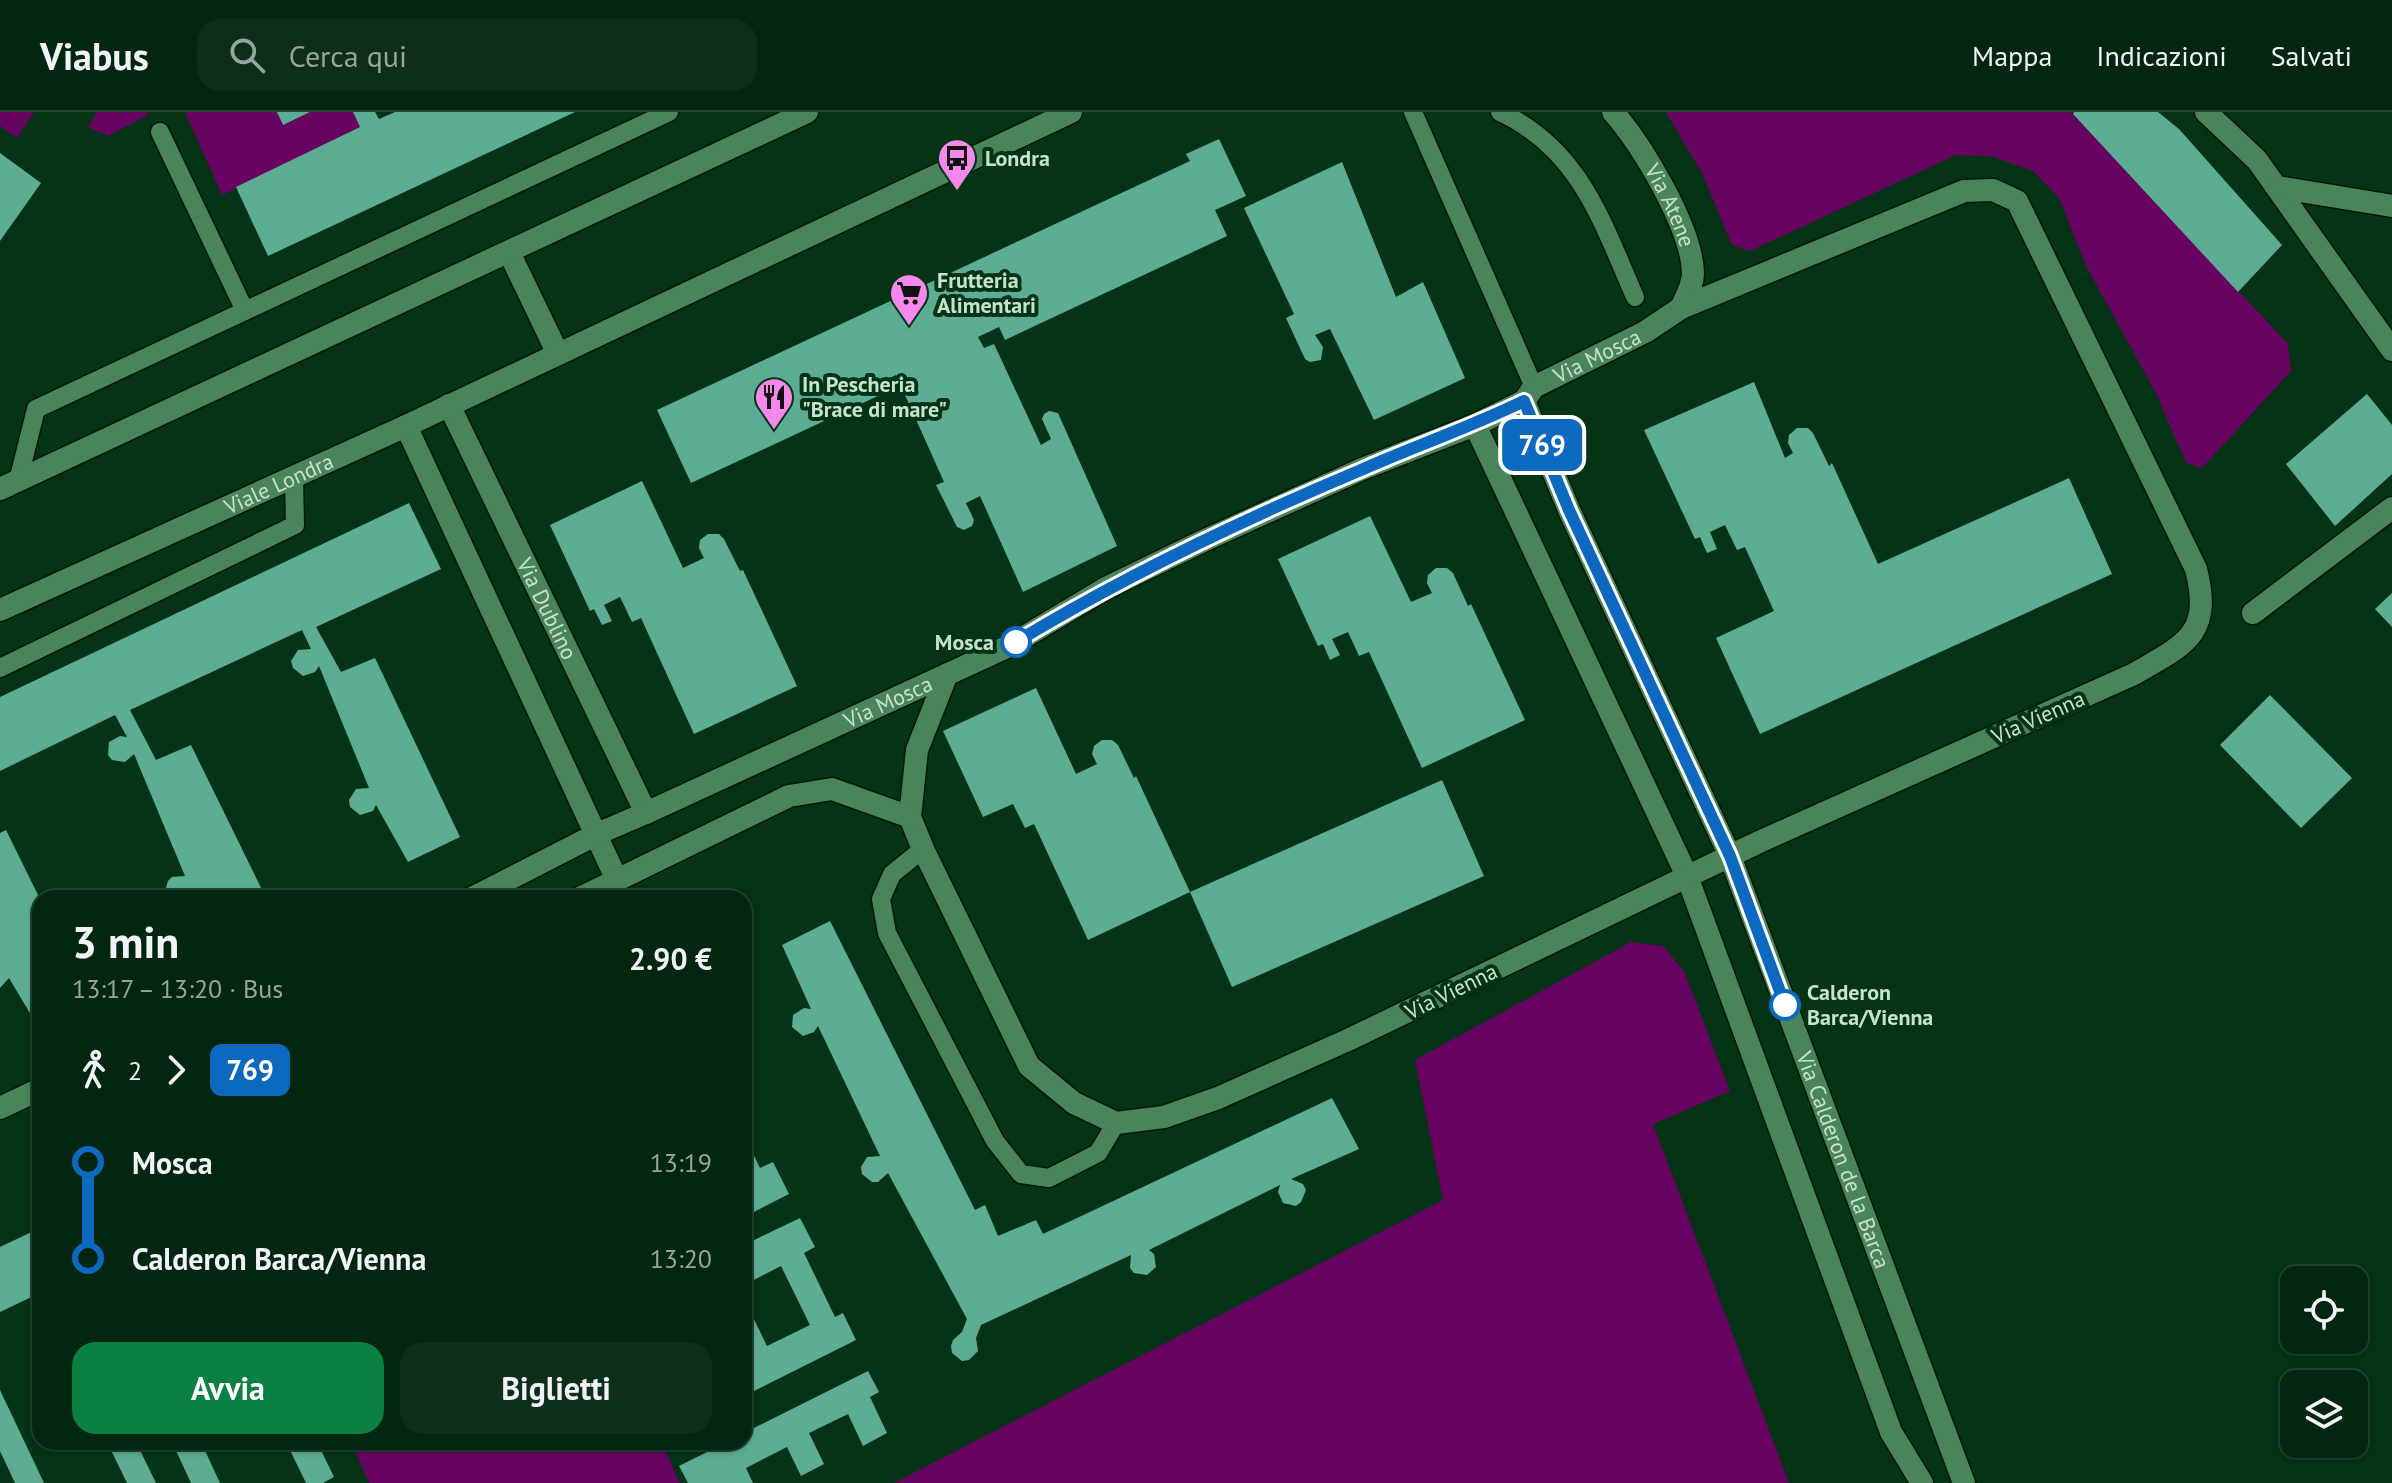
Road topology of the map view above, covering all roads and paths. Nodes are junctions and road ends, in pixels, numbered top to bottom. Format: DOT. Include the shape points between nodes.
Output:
graph roads {
  1 [pos="669,112"];
  2 [pos="807,112"];
  3 [pos="1071,112"];
  4 [pos="1413,112"];
  5 [pos="1500,112"];
  6 [pos="1613,112"];
  7 [pos="2206,112"];
  8 [pos="160,132"];
  9 [pos="2277,187"];
  10 [pos="2392,206"];
  11 [pos="509,252"];
  12 [pos="1635,297"];
  13 [pos="1681,308"];
  14 [pos="245,311"];
  15 [pos="2392,350"];
  16 [pos="558,354"];
  17 [pos="1529,394"];
  18 [pos="449,405"];
  19 [pos="1475,425"];
  20 [pos="406,426"];
  21 [pos="294,476"];
  22 [pos="9,485"];
  23 [pos="2392,508"];
  24 [pos="2196,569"];
  25 [pos="0,610"];
  26 [pos="2253,613"];
  27 [pos="0,668"];
  28 [pos="947,674"];
  29 [pos="646,813"];
  30 [pos="910,817"];
  31 [pos="597,834"];
  32 [pos="923,849"];
  33 [pos="1730,856"];
  34 [pos="1687,876"];
  35 [pos="617,880"];
  36 [pos="488,890"];
  37 [pos="596,890"];
  38 [pos="32,1093"];
  39 [pos="0,1108"];
  40 [pos="1116,1123"];
  41 [pos="1922,1483"];
  42 [pos="1964,1483"];
  1 -- 14 [label="lane"];
  2 -- 11 [label="street"];
  3 -- 16 [label="street, Viale Londra"];
  4 -- 17 [label="lane"];
  5 -- 12 [label="lane" via="1542,136 1569,166 1601,220"];
  6 -- 13 [label="street, Via Atene" via="1645,157 1685,239 1693,274"];
  7 -- 9 [label="street" via="2257,160"];
  8 -- 14 [label="lane"];
  9 -- 10 [label="street"];
  9 -- 15 [label="street"];
  11 -- 16 [label="street"];
  11 -- 22 [label="street"];
  13 -- 17 [label="street, Via Mosca"];
  13 -- 24 [label="street, Via Mosca" via="1964,191 1993,190 2017,201"];
  14 -- 22 [label="lane" via="36,409"];
  16 -- 18 [label="street, Viale Londra"];
  17 -- 19 [label="street, Via Mosca"];
  17 -- 33 [label="street, Via Calderon de la Barca" via="1569,510"];
  18 -- 20 [label="street, Viale Londra"];
  18 -- 29 [label="street, Via Dublino"];
  19 -- 28 [label="street, Via Mosca" via="1203,541"];
  19 -- 34 [label="street"];
  20 -- 21 [label="street, Viale Londra"];
  20 -- 31 [label="street"];
  21 -- 25 [label="street, Viale Londra"];
  21 -- 27 [label="lane" via="295,525"];
  23 -- 26 [label="street"];
  24 -- 33 [label="street, Via Vienna" via="2202,608 2196,629 2183,646 2134,674"];
  28 -- 29 [label="street, Via Mosca"];
  28 -- 30 [label="street" via="917,750"];
  29 -- 31 [label="street, Via Mosca"];
  30 -- 32 [label="street"];
  30 -- 35 [label="street" via="832,789 789,796"];
  31 -- 35 [label="street"];
  31 -- 36 [label="street, Via Mosca"];
  32 -- 40 [label="street" via="1029,1066 1074,1103"];
  32 -- 40 [label="lane" via="892,874 881,899 887,933 995,1141 1021,1174 1049,1178 1098,1153"];
  33 -- 34 [label="street, Via Vienna"];
  33 -- 42 [label="street, Via Calderon de la Barca"];
  34 -- 40 [label="street, Via Vienna" via="1218,1098 1164,1117"];
  34 -- 41 [label="street" via="1891,1432"];
  35 -- 37 [label="street"];
  38 -- 39 [label="street"];
}
